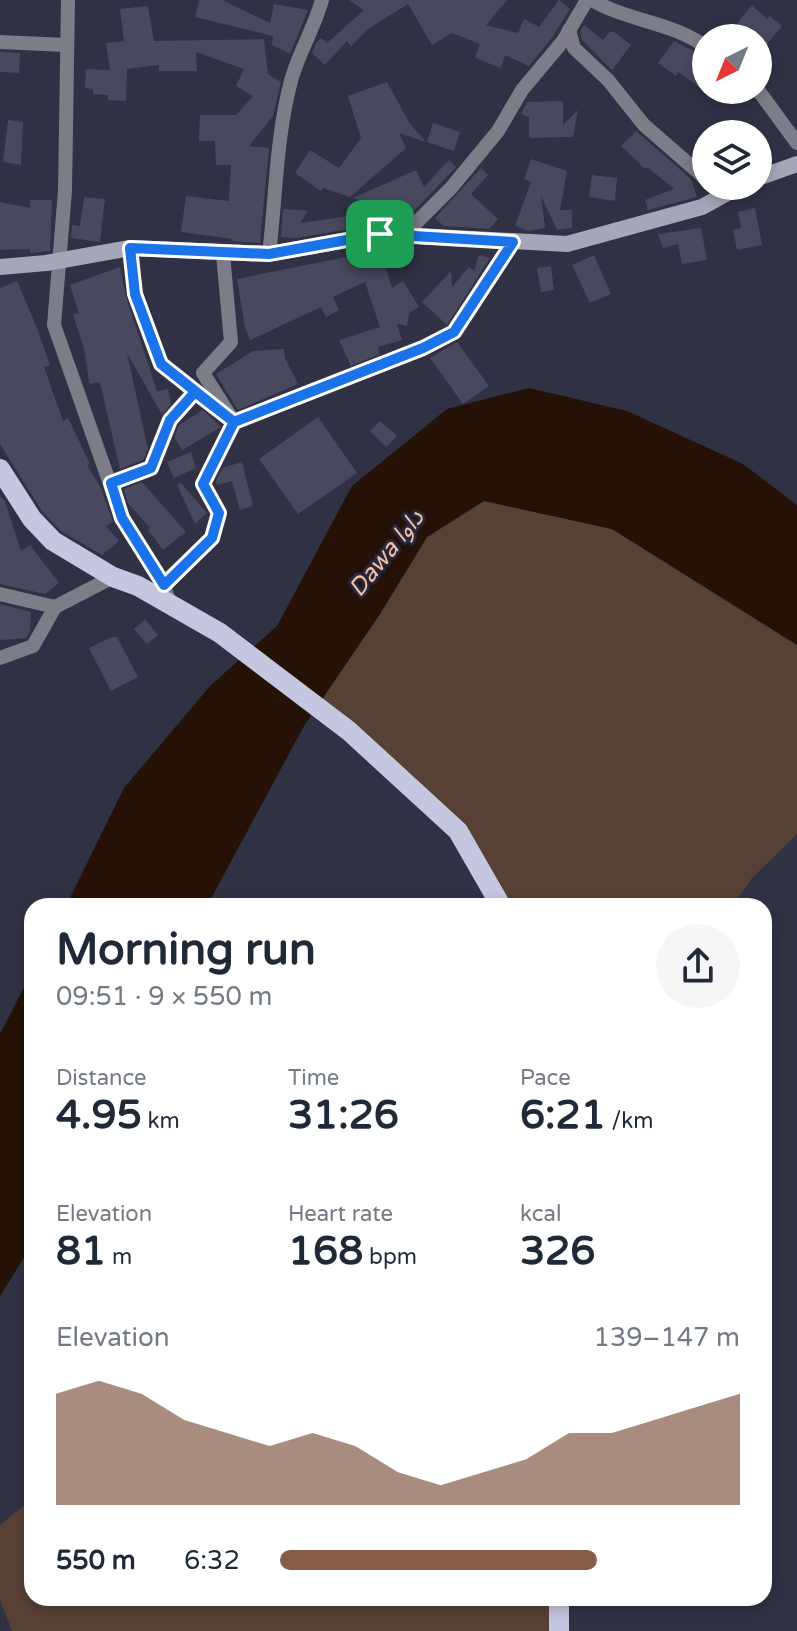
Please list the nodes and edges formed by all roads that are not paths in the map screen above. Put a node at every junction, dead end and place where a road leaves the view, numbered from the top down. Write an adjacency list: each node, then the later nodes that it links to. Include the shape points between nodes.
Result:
1 (68, 0): 7 (street)
2 (322, 0): 18 (street, via 291,80)
3 (589, 0): 4 (street); 5 (street)
4 (569, 30): 11 (street, via 574,48 644,125); 14 (street, via 451,188 415,224)
5 (692, 38)
6 (0, 42): 7 (street)
7 (66, 45): 19 (street)
8 (768, 104): 9 (street)
9 (797, 143)
10 (797, 164): 12 (main road)
11 (692, 167)
12 (772, 173)
13 (712, 200): 15 (main road, via 567,244)
14 (380, 234): 15 (main road); 18 (main road)
15 (513, 242): 22 (street, via 454,332)
16 (130, 248): 17 (main road); 19 (main road); 21 (street, via 135,294 161,364)
17 (223, 254): 18 (main road); 22 (street, via 231,342 203,373)
18 (269, 254)
19 (59, 261): 20 (main road); 24 (street, via 54,325)
20 (0, 267)
21 (195, 392): 22 (street); 24 (street, via 170,420 151,468)
22 (234, 422): 27 (street, via 203,484 219,513 212,538)
23 (0, 469): 25 (main road, via 53,541)
24 (111, 483): 27 (street, via 122,518)
25 (113, 577): 27 (main road); 28 (street)
26 (0, 594): 28 (street)
27 (167, 595): 30 (main road, via 349,731 458,831)
28 (55, 607): 29 (street, via 33,646)
29 (0, 658)
30 (496, 898)
31 (559, 1606): 32 (main road)
32 (559, 1631)

